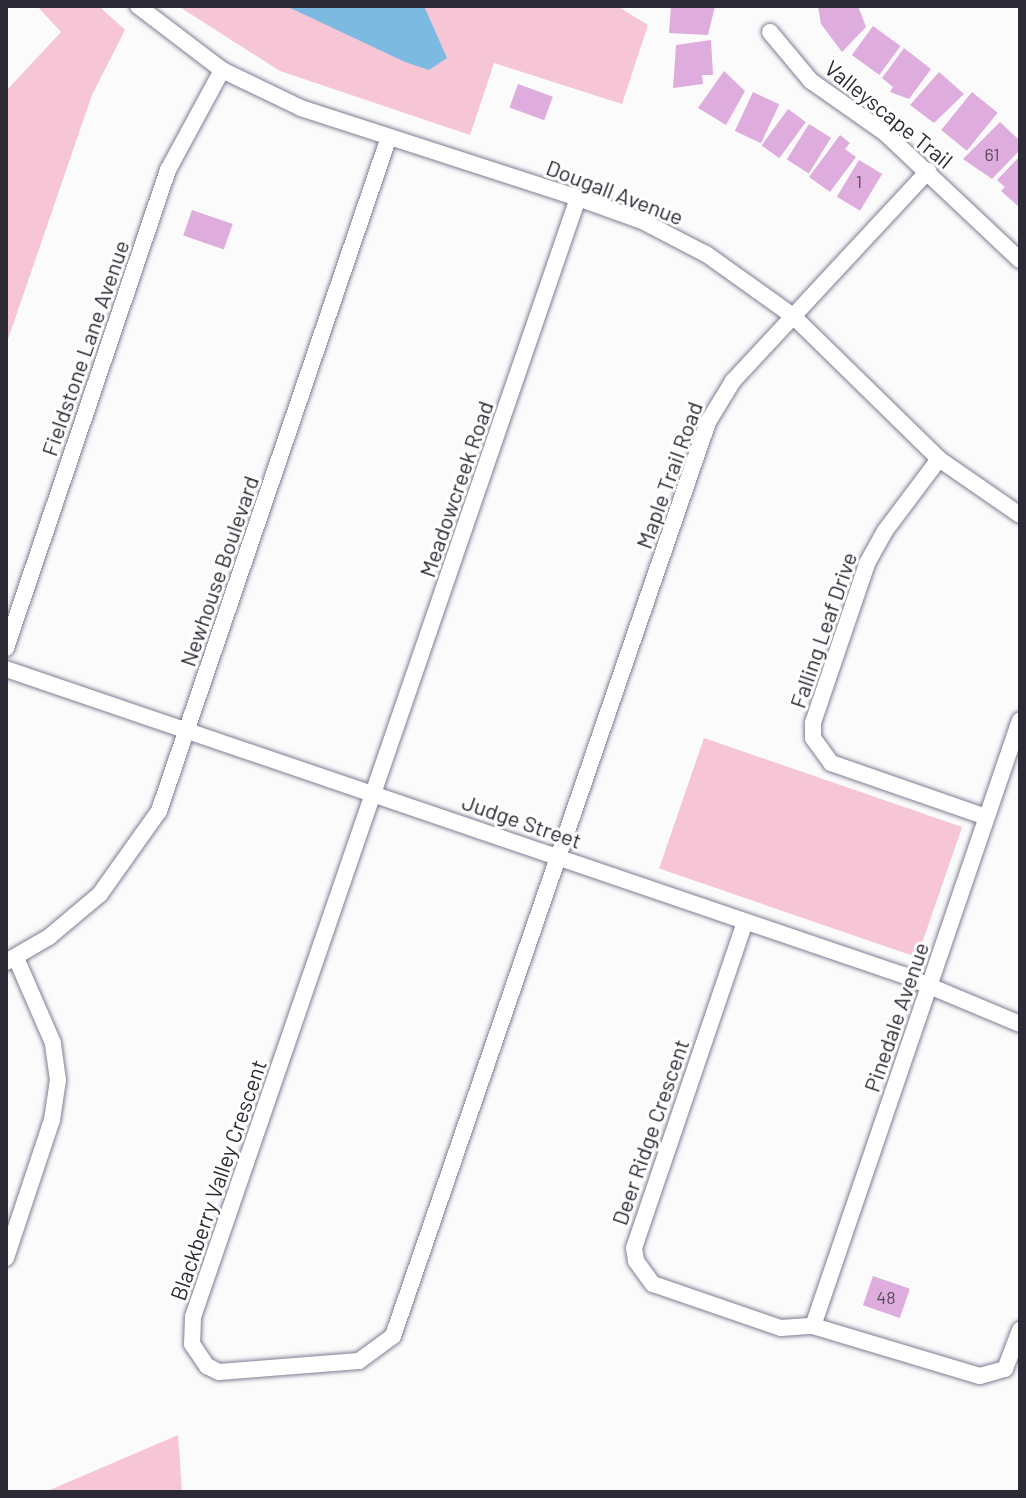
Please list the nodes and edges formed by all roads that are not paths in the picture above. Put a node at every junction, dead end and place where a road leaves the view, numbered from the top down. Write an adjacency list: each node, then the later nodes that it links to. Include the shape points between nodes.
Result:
1 (138, 6): 3 (street, Dougall Avenue)
2 (770, 32): 5 (street, Valleyscape Trail, via 811,81)
3 (222, 70): 4 (street, Dougall Avenue, via 301,108); 11 (street, Fieldstone Lane Avenue, via 168,170)
4 (389, 137): 6 (street, Dougall Avenue); 14 (street, Newhouse Boulevard)
5 (928, 171): 7 (street, Valleyscape Trail); 8 (street, Maple Trail Road)
6 (578, 198): 8 (street, Dougall Avenue, via 642,221 706,254); 15 (street, Meadowcreek Road)
7 (1020, 260)
8 (793, 316): 9 (street, Dougall Avenue); 17 (street, Maple Trail Road, via 733,381 708,422)
9 (939, 459): 10 (street, Dougall Avenue); 16 (street, Falling Leaf Drive, via 867,564 813,723 813,738 831,763)
10 (1020, 515)
11 (6, 648)
12 (6, 669): 14 (street, Judge Street)
13 (1020, 720): 16 (street, Pinedale Avenue)
14 (188, 732): 15 (street, Judge Street); 19 (street, Newhouse Boulevard, via 159,811 121,872 75,918)
15 (375, 794): 17 (street, Judge Street); 17 (street, Blackberry Valley Crescent, via 193,1317 192,1344 207,1366 219,1372 359,1361 373,1356 393,1336)
16 (986, 817): 20 (street, Pinedale Avenue)
17 (561, 858): 18 (street, Judge Street)
18 (745, 922): 20 (street, Judge Street); 23 (street, Deer Ridge Crescent, via 634,1248 636,1261 653,1284 781,1328)
19 (11, 960): 22 (street, via 53,1043 58,1080 52,1120)
20 (930, 985): 21 (street, Judge Street); 23 (street, Pinedale Avenue)
21 (1020, 1024)
22 (6, 1258)
23 (813, 1326): 24 (street, via 980,1376 1005,1369)
24 (1020, 1330)

